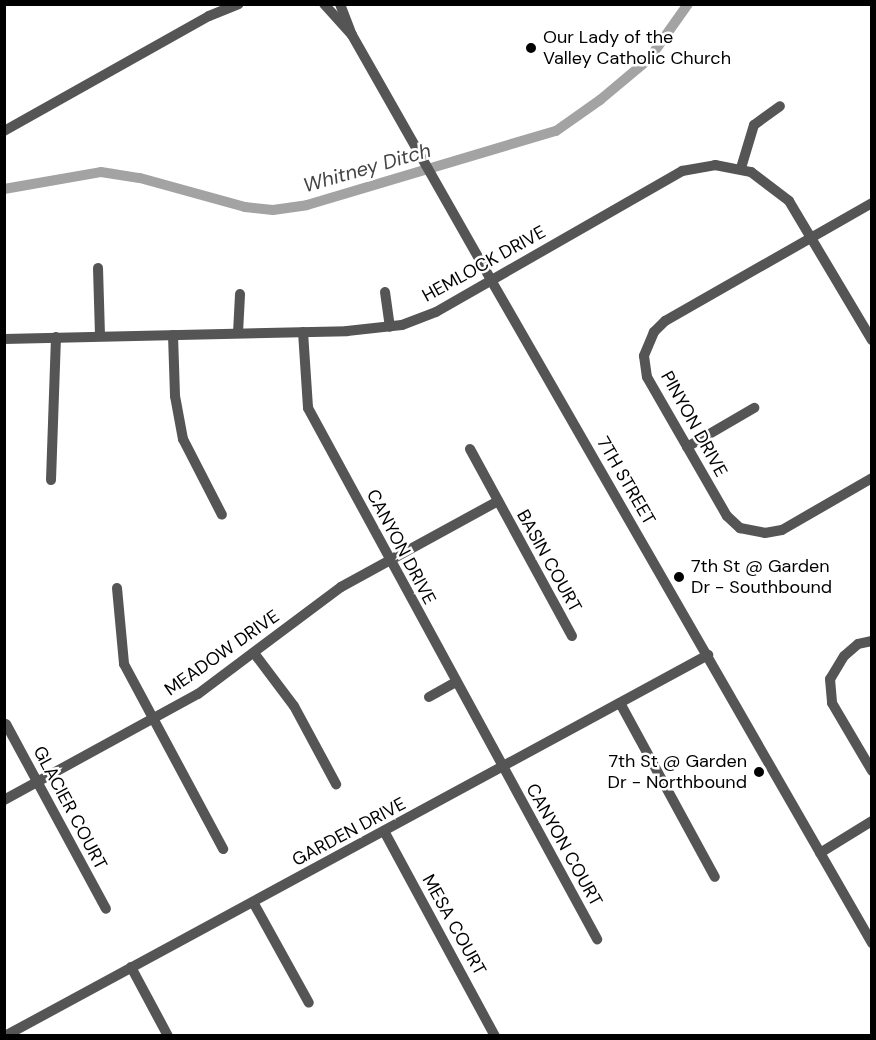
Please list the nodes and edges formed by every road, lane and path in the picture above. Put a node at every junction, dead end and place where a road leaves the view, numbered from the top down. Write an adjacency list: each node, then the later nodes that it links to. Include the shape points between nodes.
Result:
1 (218, 4): 5 (street)
2 (239, 4): 5 (street)
3 (324, 4): 6 (street, 7TH STREET)
4 (340, 4): 6 (street, 7TH STREET)
5 (209, 16): 8 (street)
6 (352, 35): 13 (street, 7TH STREET)
7 (780, 106): 9 (street, via 754,125)
8 (4, 131)
9 (741, 168): 11 (street, HEMLOCK DRIVE, via 781,191); 13 (street, HEMLOCK DRIVE, via 715,165 682,171)
10 (872, 203): 11 (street, PINYON DRIVE)
11 (812, 237): 23 (street, HEMLOCK DRIVE); 25 (street, PINYON DRIVE, via 665,321 654,332 644,351 645,370)
12 (98, 268): 20 (street)
13 (490, 280): 16 (street, HEMLOCK DRIVE, via 436,312); 36 (street, 7TH STREET)
14 (385, 292): 16 (street)
15 (240, 294): 18 (street)
16 (390, 327): 17 (street, HEMLOCK DRIVE)
17 (303, 332): 18 (street, HEMLOCK DRIVE); 31 (street, CANYON DRIVE, via 308,408)
18 (238, 333): 19 (street, HEMLOCK DRIVE)
19 (173, 335): 20 (street, HEMLOCK DRIVE); 30 (street, via 183,439)
20 (100, 336): 21 (street, HEMLOCK DRIVE)
21 (56, 337): 22 (street, HEMLOCK DRIVE); 28 (street)
22 (4, 339)
23 (872, 340)
24 (754, 408): 25 (street)
25 (687, 447): 27 (street, PINYON DRIVE, via 726,516 750,532 782,530)
26 (470, 449): 29 (street, BASIN COURT)
27 (872, 478)
28 (51, 480)
29 (498, 501): 31 (street, BASIN COURT); 33 (street, BASIN COURT)
30 (222, 515)
31 (390, 560): 35 (street, MEADOW DRIVE, via 341,587); 37 (street, CANYON DRIVE)
32 (117, 588): 40 (street, via 124,664)
33 (572, 636)
34 (872, 641): 43 (street, via 858,644 844,656 830,679 832,703)
35 (254, 653): 40 (street, MEADOW DRIVE, via 198,694); 45 (street, via 294,706)
36 (708, 655): 39 (street, GARDEN DRIVE); 50 (street, 7TH STREET)
37 (456, 682): 38 (street); 42 (street, CANYON DRIVE)
38 (429, 697)
39 (620, 703): 42 (street, GARDEN DRIVE); 51 (street)
40 (153, 720): 44 (street, MEADOW DRIVE); 49 (street)
41 (6, 724): 44 (street, GLACIER COURT)
42 (502, 768): 48 (street, GARDEN DRIVE); 54 (street, CANYON COURT)
43 (872, 771)
44 (38, 782): 46 (street, MEADOW DRIVE); 53 (street, GLACIER COURT)
45 (336, 784)
46 (4, 800)
47 (872, 821): 50 (street)
48 (384, 831): 52 (street, GARDEN DRIVE); 60 (street, MESA COURT)
49 (223, 849)
50 (820, 853): 55 (street, 7TH STREET)
51 (715, 877)
52 (253, 902): 56 (street, GARDEN DRIVE); 57 (street)
53 (106, 909)
54 (597, 939)
55 (872, 943)
56 (131, 968): 58 (street, GARDEN DRIVE); 59 (street)
57 (309, 1004)
58 (5, 1035)
59 (168, 1035)
60 (495, 1035)

